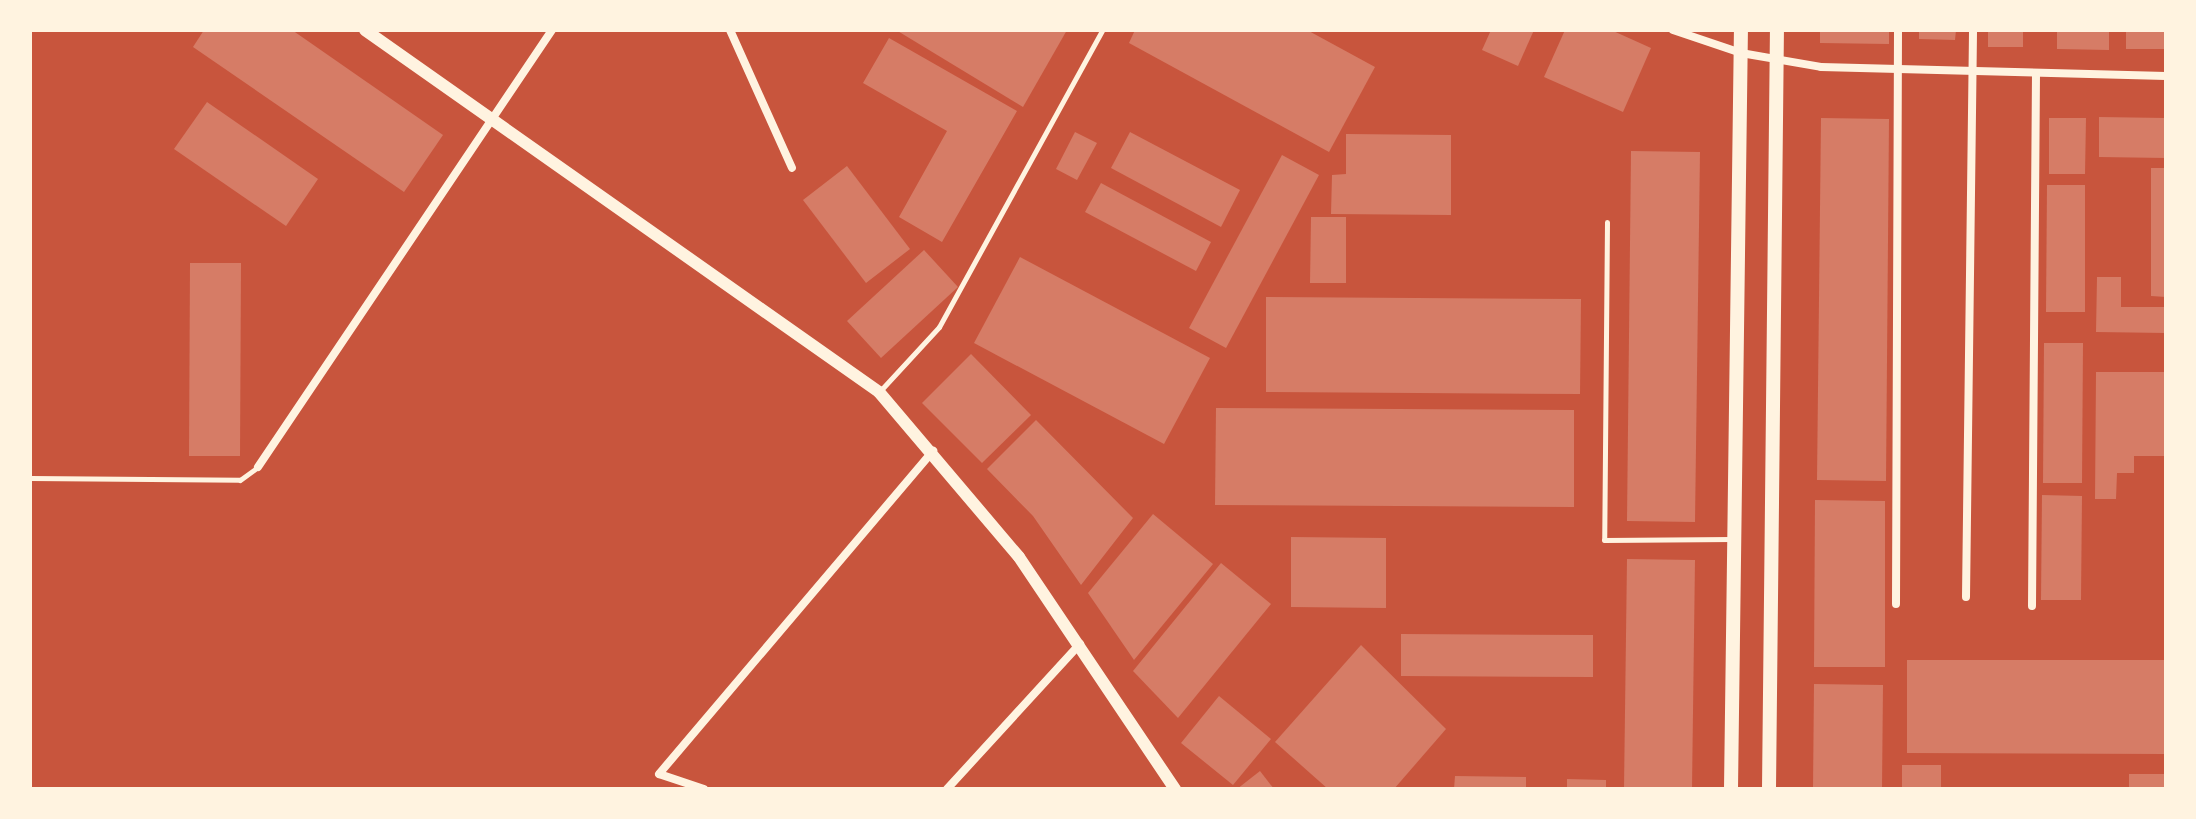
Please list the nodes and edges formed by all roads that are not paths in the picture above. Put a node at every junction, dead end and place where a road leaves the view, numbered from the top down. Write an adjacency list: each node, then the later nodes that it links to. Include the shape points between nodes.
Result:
1 (365, 30): 16 (street)
2 (552, 30): 16 (street)
3 (730, 30): 17 (street)
4 (1102, 30): 19 (lane, via 939,327)
5 (1673, 30): 10 (street)
6 (1741, 30): 10 (main road)
7 (1777, 30): 11 (main road)
8 (1898, 30): 12 (street)
9 (1973, 30): 13 (street)
10 (1741, 53): 11 (street); 23 (main road)
11 (1777, 62): 12 (street); 32 (main road)
12 (1897, 71): 13 (street); 25 (street)
13 (1972, 75): 14 (street); 24 (street)
14 (2036, 76): 15 (street); 26 (street)
15 (2166, 76)
16 (490, 116): 19 (street); 21 (street)
17 (792, 168)
18 (1607, 222): 23 (lane, via 1604,540)
19 (879, 392): 20 (street)
20 (934, 451): 27 (street); 28 (street, via 659,774)
21 (258, 467): 22 (lane, via 240,480)
22 (30, 478)
23 (1733, 539): 31 (main road)
24 (1966, 597)
25 (1896, 604)
26 (2032, 606)
27 (1080, 643): 29 (street); 30 (street)
28 (704, 789)
29 (947, 789)
30 (1175, 789)
31 (1731, 789)
32 (1769, 789)

